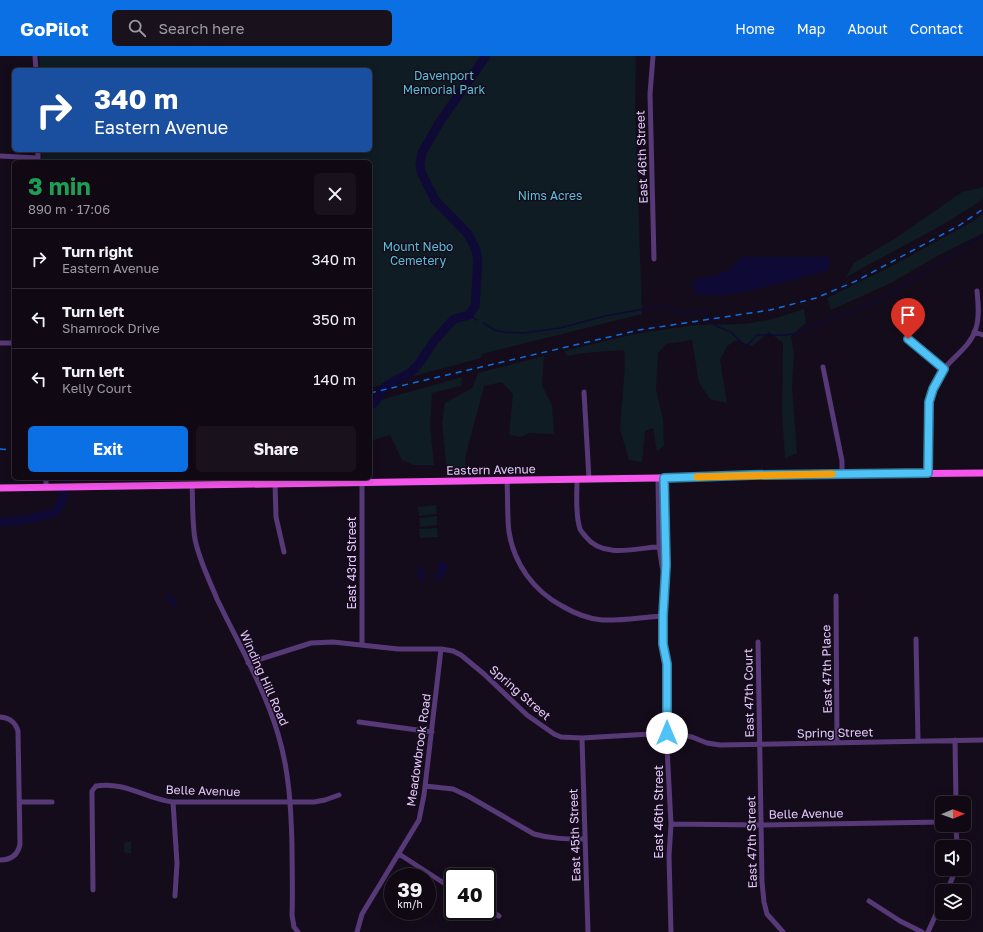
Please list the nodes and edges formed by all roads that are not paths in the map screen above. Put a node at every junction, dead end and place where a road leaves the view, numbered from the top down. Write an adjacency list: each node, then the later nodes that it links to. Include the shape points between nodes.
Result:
1 (35, 56): 3 (street)
2 (653, 56): 6 (street, East 46th Street, via 650,100)
3 (36, 68)
4 (0, 156): 5 (street)
5 (38, 160)
6 (654, 259)
7 (977, 291): 8 (street, via 979,311)
8 (974, 332): 9 (street); 14 (street, via 963,351)
9 (983, 335)
10 (908, 339): 14 (street)
11 (0, 343): 12 (street)
12 (12, 343)
13 (823, 367): 18 (street, via 842,460)
14 (944, 369): 16 (street, via 929,402)
15 (584, 392): 20 (street)
16 (928, 473): 17 (main road, Eastern Avenue); 18 (main road, Eastern Avenue)
17 (983, 473)
18 (842, 474): 19 (main road, Eastern Avenue)
19 (661, 478): 20 (main road, Eastern Avenue); 29 (street, East 46th Street); 30 (street, East 46th Street)
20 (589, 479): 22 (main road, Eastern Avenue)
21 (46, 480): 27 (street)
22 (576, 480): 23 (main road, Eastern Avenue); 29 (street, via 580,530 596,546 616,551)
23 (507, 481): 24 (main road, Eastern Avenue); 34 (street, via 509,532 518,561 530,580 546,596 588,618 602,620)
24 (362, 482): 25 (main road, Eastern Avenue); 37 (street, East 43rd Street)
25 (275, 483): 26 (main road, Eastern Avenue); 31 (street, via 276,517)
26 (192, 485): 27 (main road, Eastern Avenue); 39 (street, Winding Hill Road, via 195,538 200,556)
27 (46, 487): 28 (main road, Eastern Avenue)
28 (0, 488)
29 (659, 546): 30 (street); 32 (street, East 46th Street)
30 (665, 546): 32 (street, East 46th Street)
31 (284, 552)
32 (664, 572): 34 (street, East 46th Street)
33 (836, 596): 48 (street, East 47th Place)
34 (663, 616): 43 (street, East 46th Street, via 663,644 667,664)
35 (916, 639): 47 (street)
36 (758, 642): 49 (street, East 47th Court)
37 (362, 645): 38 (street, Spring Street, via 398,649); 39 (street, Spring Street, via 311,643)
38 (441, 649): 42 (street, Meadowbrook Road); 44 (street, Spring Street, via 453,650 461,655 528,715 554,734)
39 (248, 663): 56 (street, Winding Hill Road, via 278,734 289,783)
40 (0, 717): 53 (street, via 11,720 18,731)
41 (359, 722): 42 (street)
42 (432, 732): 50 (street, Meadowbrook Road)
43 (667, 733): 44 (street, Spring Street); 49 (street, Spring Street, via 713,744); 58 (street, East 46th Street)
44 (582, 738): 60 (street, East 45th Street)
45 (955, 740): 46 (street, Spring Street); 47 (street, Spring Street); 52 (street)
46 (983, 740)
47 (918, 741): 48 (street, Spring Street)
48 (837, 742): 49 (street, Spring Street)
49 (760, 744): 59 (street, East 47th Street)
50 (425, 786): 60 (street, via 453,789 534,834 560,839); 61 (street, Meadowbrook Road, via 420,820)
51 (339, 795): 56 (street, Belle Avenue, via 325,800)
52 (956, 796)
53 (20, 802): 54 (street); 62 (street, via 20,844 17,853 11,858)
54 (52, 802)
55 (173, 802): 56 (street, Belle Avenue); 64 (street, Belle Avenue, via 122,787 94,788); 65 (street, via 177,863)
56 (290, 803): 70 (street, Winding Hill Road, via 292,915 294,927)
57 (935, 822): 59 (street, Belle Avenue)
58 (671, 824): 59 (street, Belle Avenue); 73 (street, East 46th Street)
59 (761, 825): 74 (street, East 47th Street, via 764,902 767,914)
60 (585, 839): 72 (street, East 45th Street)
61 (399, 854): 63 (street); 71 (street, Meadowbrook Road, via 362,914)
62 (0, 860)
63 (444, 883)
64 (93, 890)
65 (175, 896)
66 (869, 901): 75 (street)
67 (496, 914): 68 (street)
68 (499, 916)
69 (935, 917): 76 (street)
70 (298, 932)
71 (357, 932)
72 (588, 932)
73 (671, 932)
74 (783, 932)
75 (922, 932)
76 (928, 932)

